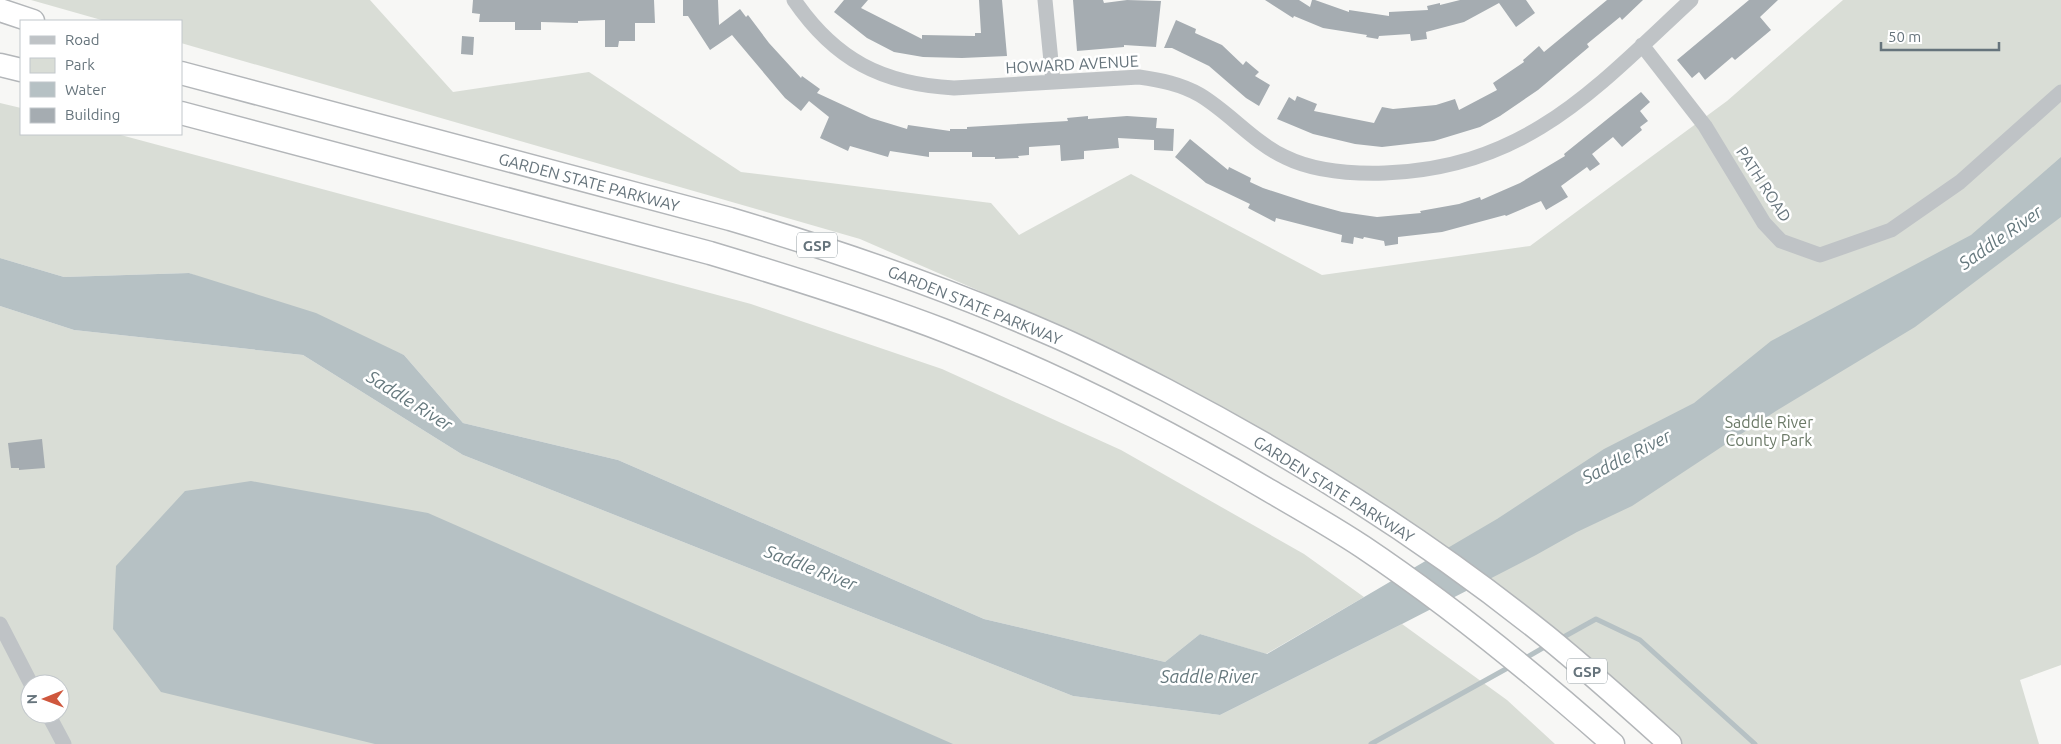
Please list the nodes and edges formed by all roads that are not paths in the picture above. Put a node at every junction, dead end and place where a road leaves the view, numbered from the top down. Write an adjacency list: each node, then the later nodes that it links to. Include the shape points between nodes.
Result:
1 (794, 0): 12 (street, HOWARD AVENUE, via 809,23 835,47 874,71 901,81 927,87 954,88)
2 (1045, 0): 12 (street)
3 (1692, 0): 8 (street, HOWARD AVENUE)
4 (0, 10): 5 (highway)
5 (30, 20)
6 (0, 26): 7 (highway)
7 (20, 32)
8 (1642, 45): 12 (street, HOWARD AVENUE, via 1590,94 1546,126 1478,157 1406,172 1365,174 1307,166 1266,146 1200,95 1158,80); 13 (street, PATH ROAD, via 1705,126 1764,223 1781,241 1820,255 1891,230 1960,182)
9 (0, 65): 10 (highway)
10 (20, 70)
11 (183, 74): 20 (highway, GARDEN STATE PARKWAY / GSP, via 811,243 969,300 1051,334 1202,409 1273,449 1400,529 1501,601)
12 (1053, 82)
13 (2061, 92)
14 (182, 113): 19 (highway, GARDEN STATE PARKWAY / GSP, via 710,253 887,309 1028,365 1179,439 1363,547 1524,667)
15 (0, 624): 16 (street)
16 (26, 674)
17 (53, 724): 18 (street)
18 (64, 744)
19 (1613, 744)
20 (1670, 744)

